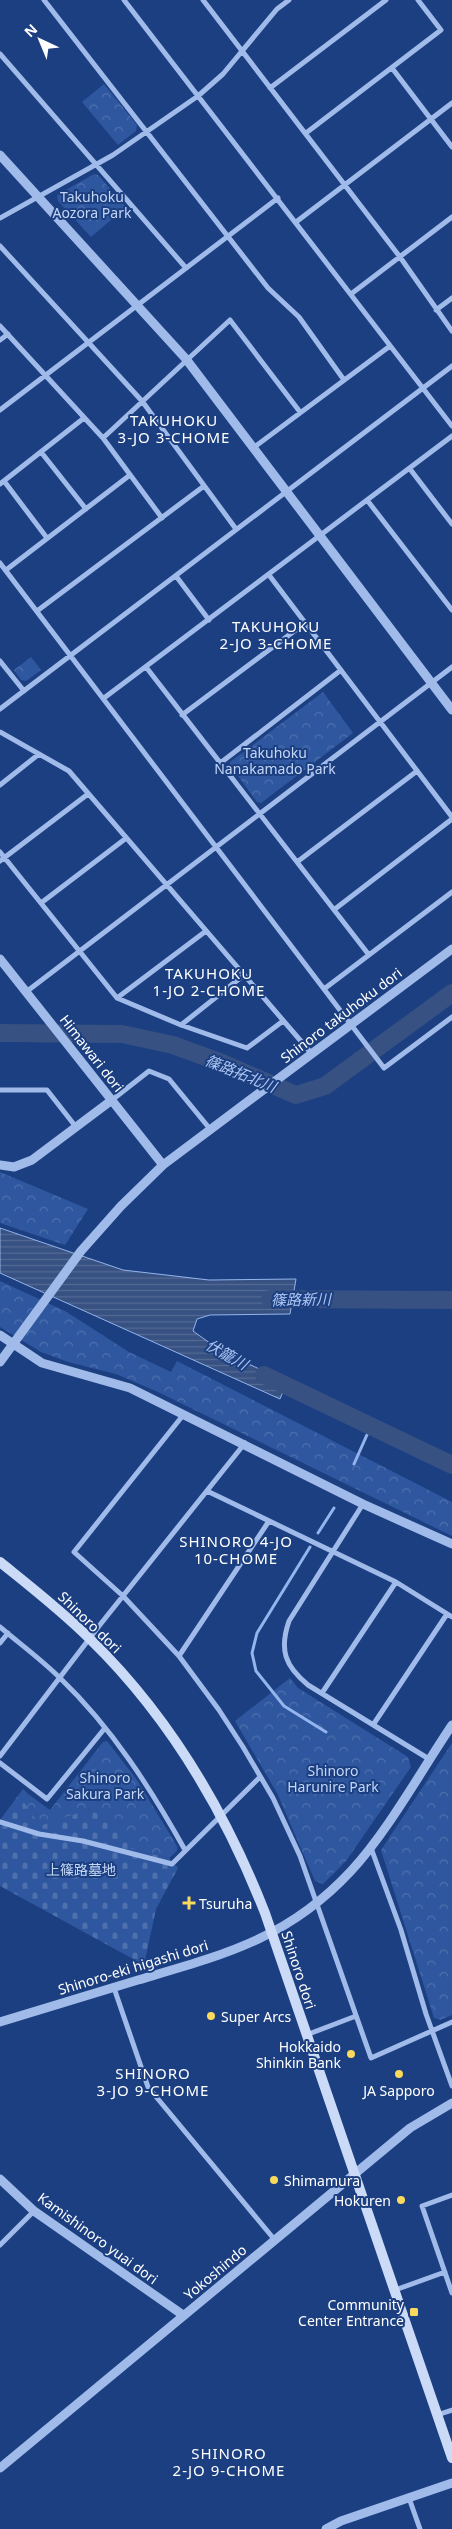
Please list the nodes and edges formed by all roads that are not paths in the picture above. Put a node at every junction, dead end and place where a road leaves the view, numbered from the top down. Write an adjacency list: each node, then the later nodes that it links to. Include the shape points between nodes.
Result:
1 (44, 0): 14 (street)
2 (124, 0): 11 (street)
3 (203, 0): 7 (street)
4 (289, 0): 7 (street)
5 (386, 0): 10 (street)
6 (418, 0): 9 (street, via 441,30)
7 (241, 50): 10 (street); 11 (street, via 223,74)
8 (0, 54): 18 (street)
9 (392, 68): 13 (street); 15 (street)
10 (270, 88): 15 (street)
11 (198, 96): 14 (street); 21 (street)
12 (452, 103): 13 (street)
13 (431, 119): 16 (street); 19 (street)
14 (146, 131): 18 (street); 25 (street)
15 (306, 133): 19 (street)
16 (452, 147)
17 (0, 155): 20 (street)
18 (96, 165): 20 (street); 28 (street)
19 (345, 185): 24 (street); 27 (street)
20 (38, 196): 22 (street); 31 (street)
21 (278, 198): 24 (street); 25 (street)
22 (0, 218)
23 (452, 218): 27 (street)
24 (296, 222): 29 (street)
25 (228, 235): 28 (street); 42 (street, via 268,288 299,317)
26 (0, 246): 37 (street)
27 (400, 258): 29 (street); 32 (street)
28 (186, 268): 31 (street)
29 (351, 294): 38 (street)
30 (452, 298): 32 (street)
31 (136, 305): 37 (street); 39 (street)
32 (436, 310): 34 (street)
33 (0, 326): 35 (street)
34 (452, 331)
35 (8, 334): 36 (street); 41 (street)
36 (0, 340)
37 (88, 342): 41 (street); 44 (street)
38 (390, 346): 42 (street); 43 (street)
39 (186, 359): 44 (street); 46 (street, via 230,320); 51 (street)
40 (452, 366): 43 (street)
41 (45, 375): 45 (street); 47 (street)
42 (344, 380): 46 (street)
43 (423, 388): 48 (street); 57 (street)
44 (142, 401): 50 (street); 56 (street)
45 (0, 410)
46 (300, 412): 51 (street)
47 (84, 418): 50 (street); 52 (street)
48 (452, 426)
49 (452, 436): 53 (street)
50 (103, 438): 54 (street)
51 (253, 448): 57 (street)
52 (41, 452): 55 (street); 59 (street)
53 (410, 468): 58 (street); 61 (street)
54 (130, 475): 59 (street); 60 (street)
55 (2, 482): 64 (street)
56 (204, 486): 60 (street); 62 (street)
57 (286, 492): 62 (street); 63 (street)
58 (367, 500): 63 (street); 69 (street)
59 (86, 509): 64 (street)
60 (162, 518): 70 (street)
61 (452, 524)
62 (236, 530): 68 (street)
63 (320, 536): 67 (street); 78 (street)
64 (47, 538): 66 (street)
65 (0, 563): 66 (street)
66 (6, 570): 70 (street)
67 (269, 575): 71 (street); 72 (street)
68 (176, 576): 71 (street); 73 (street)
69 (452, 610)
70 (37, 611): 73 (street)
71 (209, 620): 75 (street)
72 (305, 623): 77 (street); 83 (street)
73 (71, 655): 79 (street); 80 (street)
74 (0, 661): 79 (street)
75 (146, 667): 80 (street); 83 (street)
76 (452, 667): 78 (street)
77 (342, 670): 84 (street); 87 (street)
78 (431, 683): 82 (street); 84 (street)
79 (24, 691): 81 (street)
80 (104, 698): 94 (street)
81 (0, 709)
82 (452, 710)
83 (182, 715): 87 (street)
84 (380, 722): 88 (street); 91 (street)
85 (0, 732): 86 (street)
86 (39, 754): 89 (street); 90 (street, via 69,771)
87 (219, 764): 91 (street)
88 (417, 771): 92 (street); 97 (street)
89 (0, 785)
90 (88, 794): 93 (street); 96 (street)
91 (259, 814): 94 (street); 97 (street)
92 (452, 818): 101 (street)
93 (125, 839): 98 (street); 100 (street)
94 (216, 846): 98 (street); 108 (street)
95 (0, 852): 96 (street)
96 (2, 860): 100 (street)
97 (297, 862): 101 (street)
98 (165, 885): 102 (street); 104 (street)
99 (452, 892): 105 (street)
100 (41, 903): 104 (street)
101 (335, 909): 105 (street)
102 (206, 931): 107 (street); 110 (street)
103 (452, 950): 114 (street, Shinoro takuhoku dori)
104 (79, 951): 109 (street); 110 (street)
105 (369, 955): 108 (street)
106 (0, 959): 109 (street, Himawari dori)
107 (244, 975): 112 (street); 113 (street)
108 (324, 989): 114 (street)
109 (26, 992): 117 (street, Himawari dori)
110 (117, 998): 113 (street)
111 (452, 1016): 114 (street, via 384,1068)
112 (283, 1021): 113 (street, via 247,1048); 115 (street)
113 (181, 1024)
114 (351, 1024): 115 (street, Shinoro takuhoku dori)
115 (312, 1054): 119 (street, Shinoro takuhoku dori)
116 (0, 1090): 118 (street, via 47,1090)
117 (112, 1100): 118 (street); 119 (street, via 149,1072 169,1079); 121 (street, Himawari dori)
118 (77, 1128): 120 (street, via 32,1160 14,1167)
119 (210, 1129): 121 (street, Shinoro takuhoku dori)
120 (0, 1165)
121 (163, 1165): 123 (street, Shinoro takuhoku dori, via 81,1251)
122 (0, 1335): 123 (street)
123 (14, 1344): 124 (street, Shinoro takuhoku dori); 125 (street, via 42,1363 130,1388)
124 (0, 1362)
125 (184, 1414): 126 (street); 134 (street, via 74,1552)
126 (245, 1443): 127 (street); 128 (street)
127 (207, 1491): 129 (street); 134 (street)
128 (363, 1504): 130 (street); 131 (street)
129 (268, 1521): 131 (street); 140 (street)
130 (452, 1544)
131 (334, 1552): 133 (street); 142 (street, via 289,1621 283,1637 289,1665 296,1676)
132 (0, 1562): 138 (main road, Shinoro dori)
133 (396, 1582): 135 (street); 142 (street)
134 (123, 1596): 138 (street); 140 (street)
135 (450, 1616): 143 (street)
136 (0, 1627): 137 (street)
137 (8, 1633): 139 (street); 141 (street)
138 (90, 1639): 141 (street); 150 (main road, Shinoro dori, via 162,1721)
139 (0, 1643)
140 (179, 1656): 149 (street, via 219,1710)
141 (60, 1678): 145 (street); 146 (street)
142 (322, 1694): 143 (street)
143 (373, 1725): 147 (street)
144 (452, 1725): 147 (street, Shinoro-eki higashi dori)
145 (105, 1728): 148 (street, via 47,1799); 153 (street, via 148,1787)
146 (0, 1756)
147 (429, 1759): 152 (street, Shinoro-eki higashi dori)
148 (0, 1763)
149 (260, 1777): 150 (street); 154 (street, via 300,1856)
150 (222, 1816): 153 (street); 155 (main road, Shinoro dori, via 250,1874)
151 (0, 1822): 153 (street, via 172,1864)
152 (370, 1847): 154 (street, Shinoro-eki higashi dori, via 350,1872); 160 (street, via 402,1930)
153 (186, 1850)
154 (316, 1904): 155 (street, Shinoro-eki higashi dori); 157 (street)
155 (272, 1934): 156 (street, Shinoro-eki higashi dori, via 214,1958); 161 (main road, Shinoro dori)
156 (114, 1988): 158 (street, Shinoro-eki higashi dori); 168 (street, via 148,2087)
157 (356, 2016): 160 (street, via 371,2058); 161 (street)
158 (0, 2022)
159 (452, 2022): 160 (street)
160 (432, 2031): 162 (street)
161 (306, 2035): 164 (main road, Shinoro dori)
162 (452, 2086)
163 (452, 2104): 164 (street, Yokoshindo, via 410,2128)
164 (354, 2174): 168 (street, Yokoshindo); 171 (main road, Shinoro dori)
165 (0, 2179): 167 (street, Kamishinoro yuai dori)
166 (452, 2195): 170 (street, via 422,2206)
167 (34, 2211): 169 (street); 173 (street, Kamishinoro yuai dori)
168 (274, 2239): 173 (street, Yokoshindo)
169 (0, 2245)
170 (445, 2272): 171 (street); 172 (street)
171 (395, 2290): 175 (main road, Shinoro dori)
172 (452, 2293)
173 (184, 2315): 177 (street, Yokoshindo)
174 (452, 2410): 175 (street)
175 (437, 2415): 176 (main road, Shinoro dori)
176 (452, 2458)
177 (0, 2468)
178 (452, 2483): 179 (street)
179 (409, 2498): 180 (street); 181 (street)
180 (326, 2529)
181 (420, 2529)

